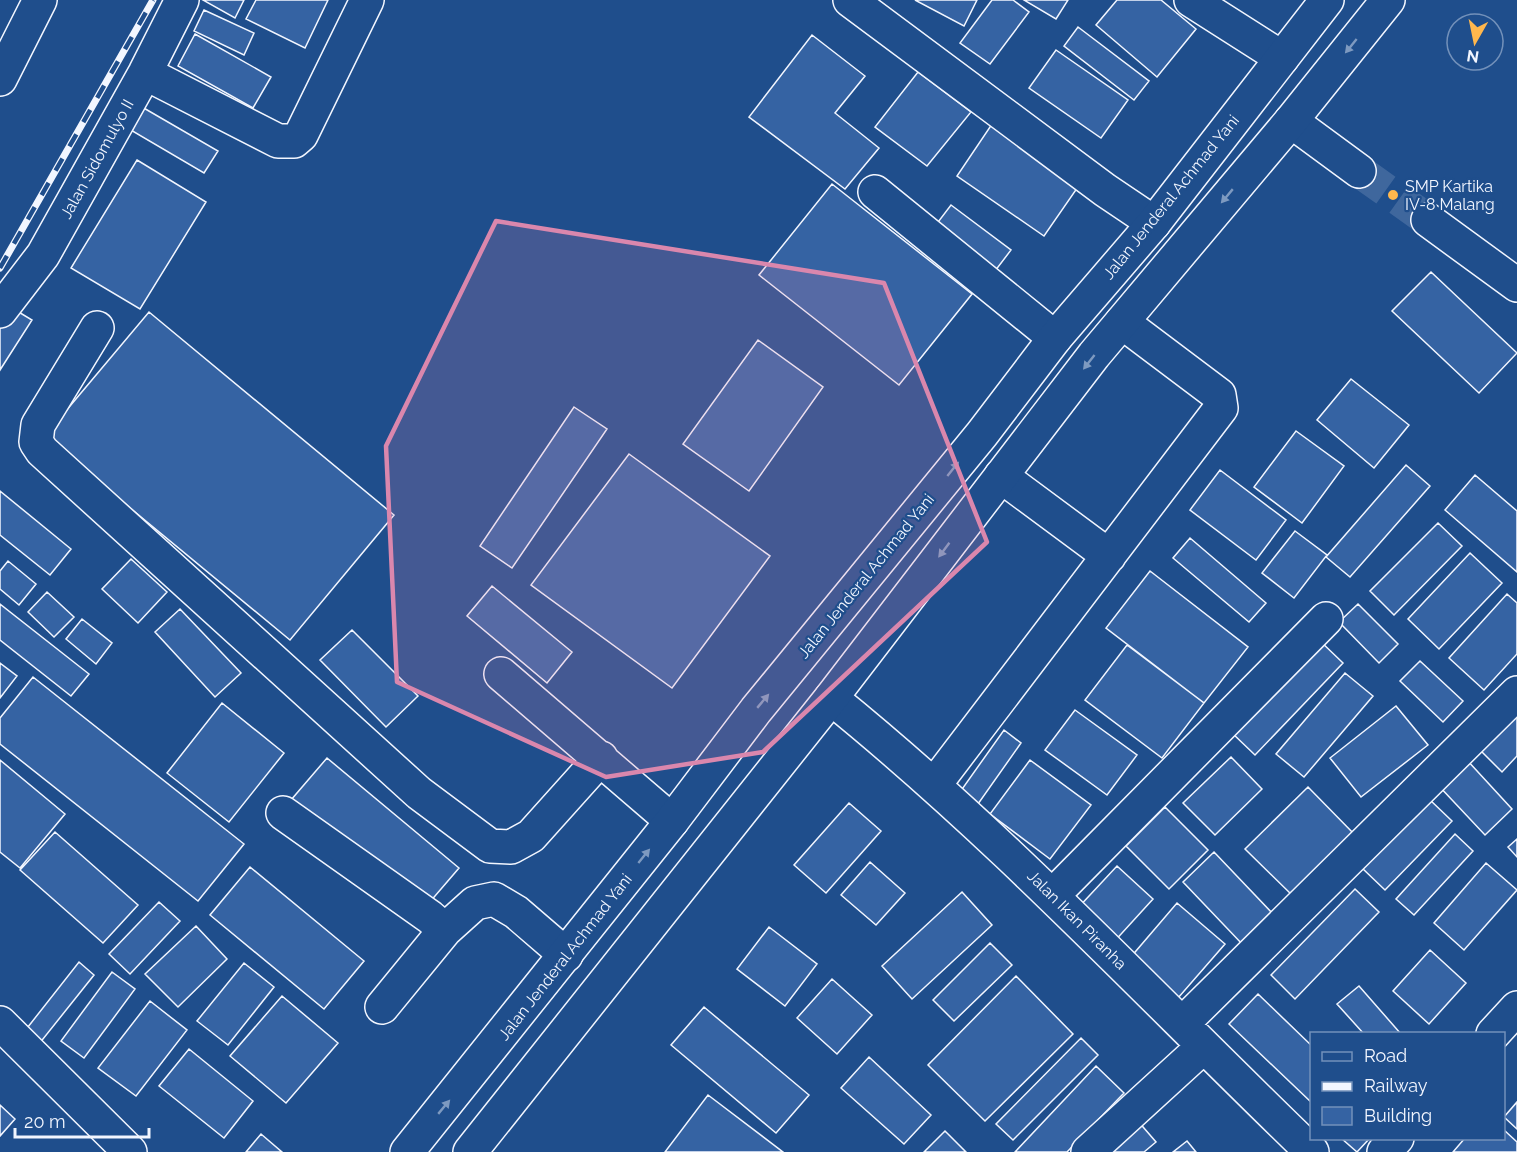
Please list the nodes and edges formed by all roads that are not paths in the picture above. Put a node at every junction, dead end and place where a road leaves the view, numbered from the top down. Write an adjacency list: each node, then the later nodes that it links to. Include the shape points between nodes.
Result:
1 (40, 0): 10 (street)
2 (182, 0): 9 (street, Jalan Sidomulyo II)
3 (368, 0): 9 (street, via 301,135 294,141 278,141)
4 (849, 0): 15 (street)
5 (1191, 0): 8 (street)
6 (1327, 0): 8 (street, Jalan Jenderal Achmad Yani)
7 (1388, 0): 11 (street, one-way to 11)
8 (1282, 58): 15 (street, Jalan Jenderal Achmad Yani)
9 (145, 73): 17 (street, Jalan Sidomulyo II, via 43,255)
10 (0, 79)
11 (1291, 121): 12 (street); 18 (street, one-way to 18)
12 (1355, 168)
13 (875, 192): 20 (street)
14 (1428, 220): 16 (street)
15 (1154, 223): 20 (street, Jalan Jenderal Achmad Yani)
16 (1517, 285)
17 (0, 311)
18 (1122, 322): 21 (street, one-way to 21); 22 (street, via 1219,395 1221,408)
19 (97, 328): 27 (street, via 38,424 36,442 42,452 419,793 490,846 511,847 531,836)
20 (1055, 339): 30 (street, Jalan Jenderal Achmad Yani, one-way to 20, via 756,710)
21 (1012, 484): 22 (street); 26 (street, one-way to 26)
22 (1096, 547): 28 (street)
23 (1326, 619): 31 (street)
24 (501, 674): 27 (street)
25 (1517, 693): 38 (street)
26 (831, 698): 28 (street, Jalan Ikan Piranha); 42 (street)
27 (601, 758): 30 (street)
28 (934, 784): 31 (street, Jalan Ikan Piranha)
29 (283, 813): 32 (street)
30 (672, 821): 33 (street, Jalan Jenderal Achmad Yani, one-way to 30)
31 (1053, 895): 38 (street, Jalan Ikan Piranha)
32 (445, 930): 33 (street, via 475,903 494,899 516,912); 34 (street)
33 (566, 955): 41 (street, Jalan Jenderal Achmad Yani, one-way to 33)
34 (382, 1007)
35 (1517, 1008): 37 (street)
36 (0, 1023): 40 (street)
37 (1495, 1032)
38 (1192, 1036): 43 (street); 44 (street, Jalan Ikan Piranha)
39 (1395, 1140): 45 (street)
40 (130, 1152)
41 (407, 1152)
42 (471, 1152)
43 (1088, 1152)
44 (1312, 1152)
45 (1384, 1152)

